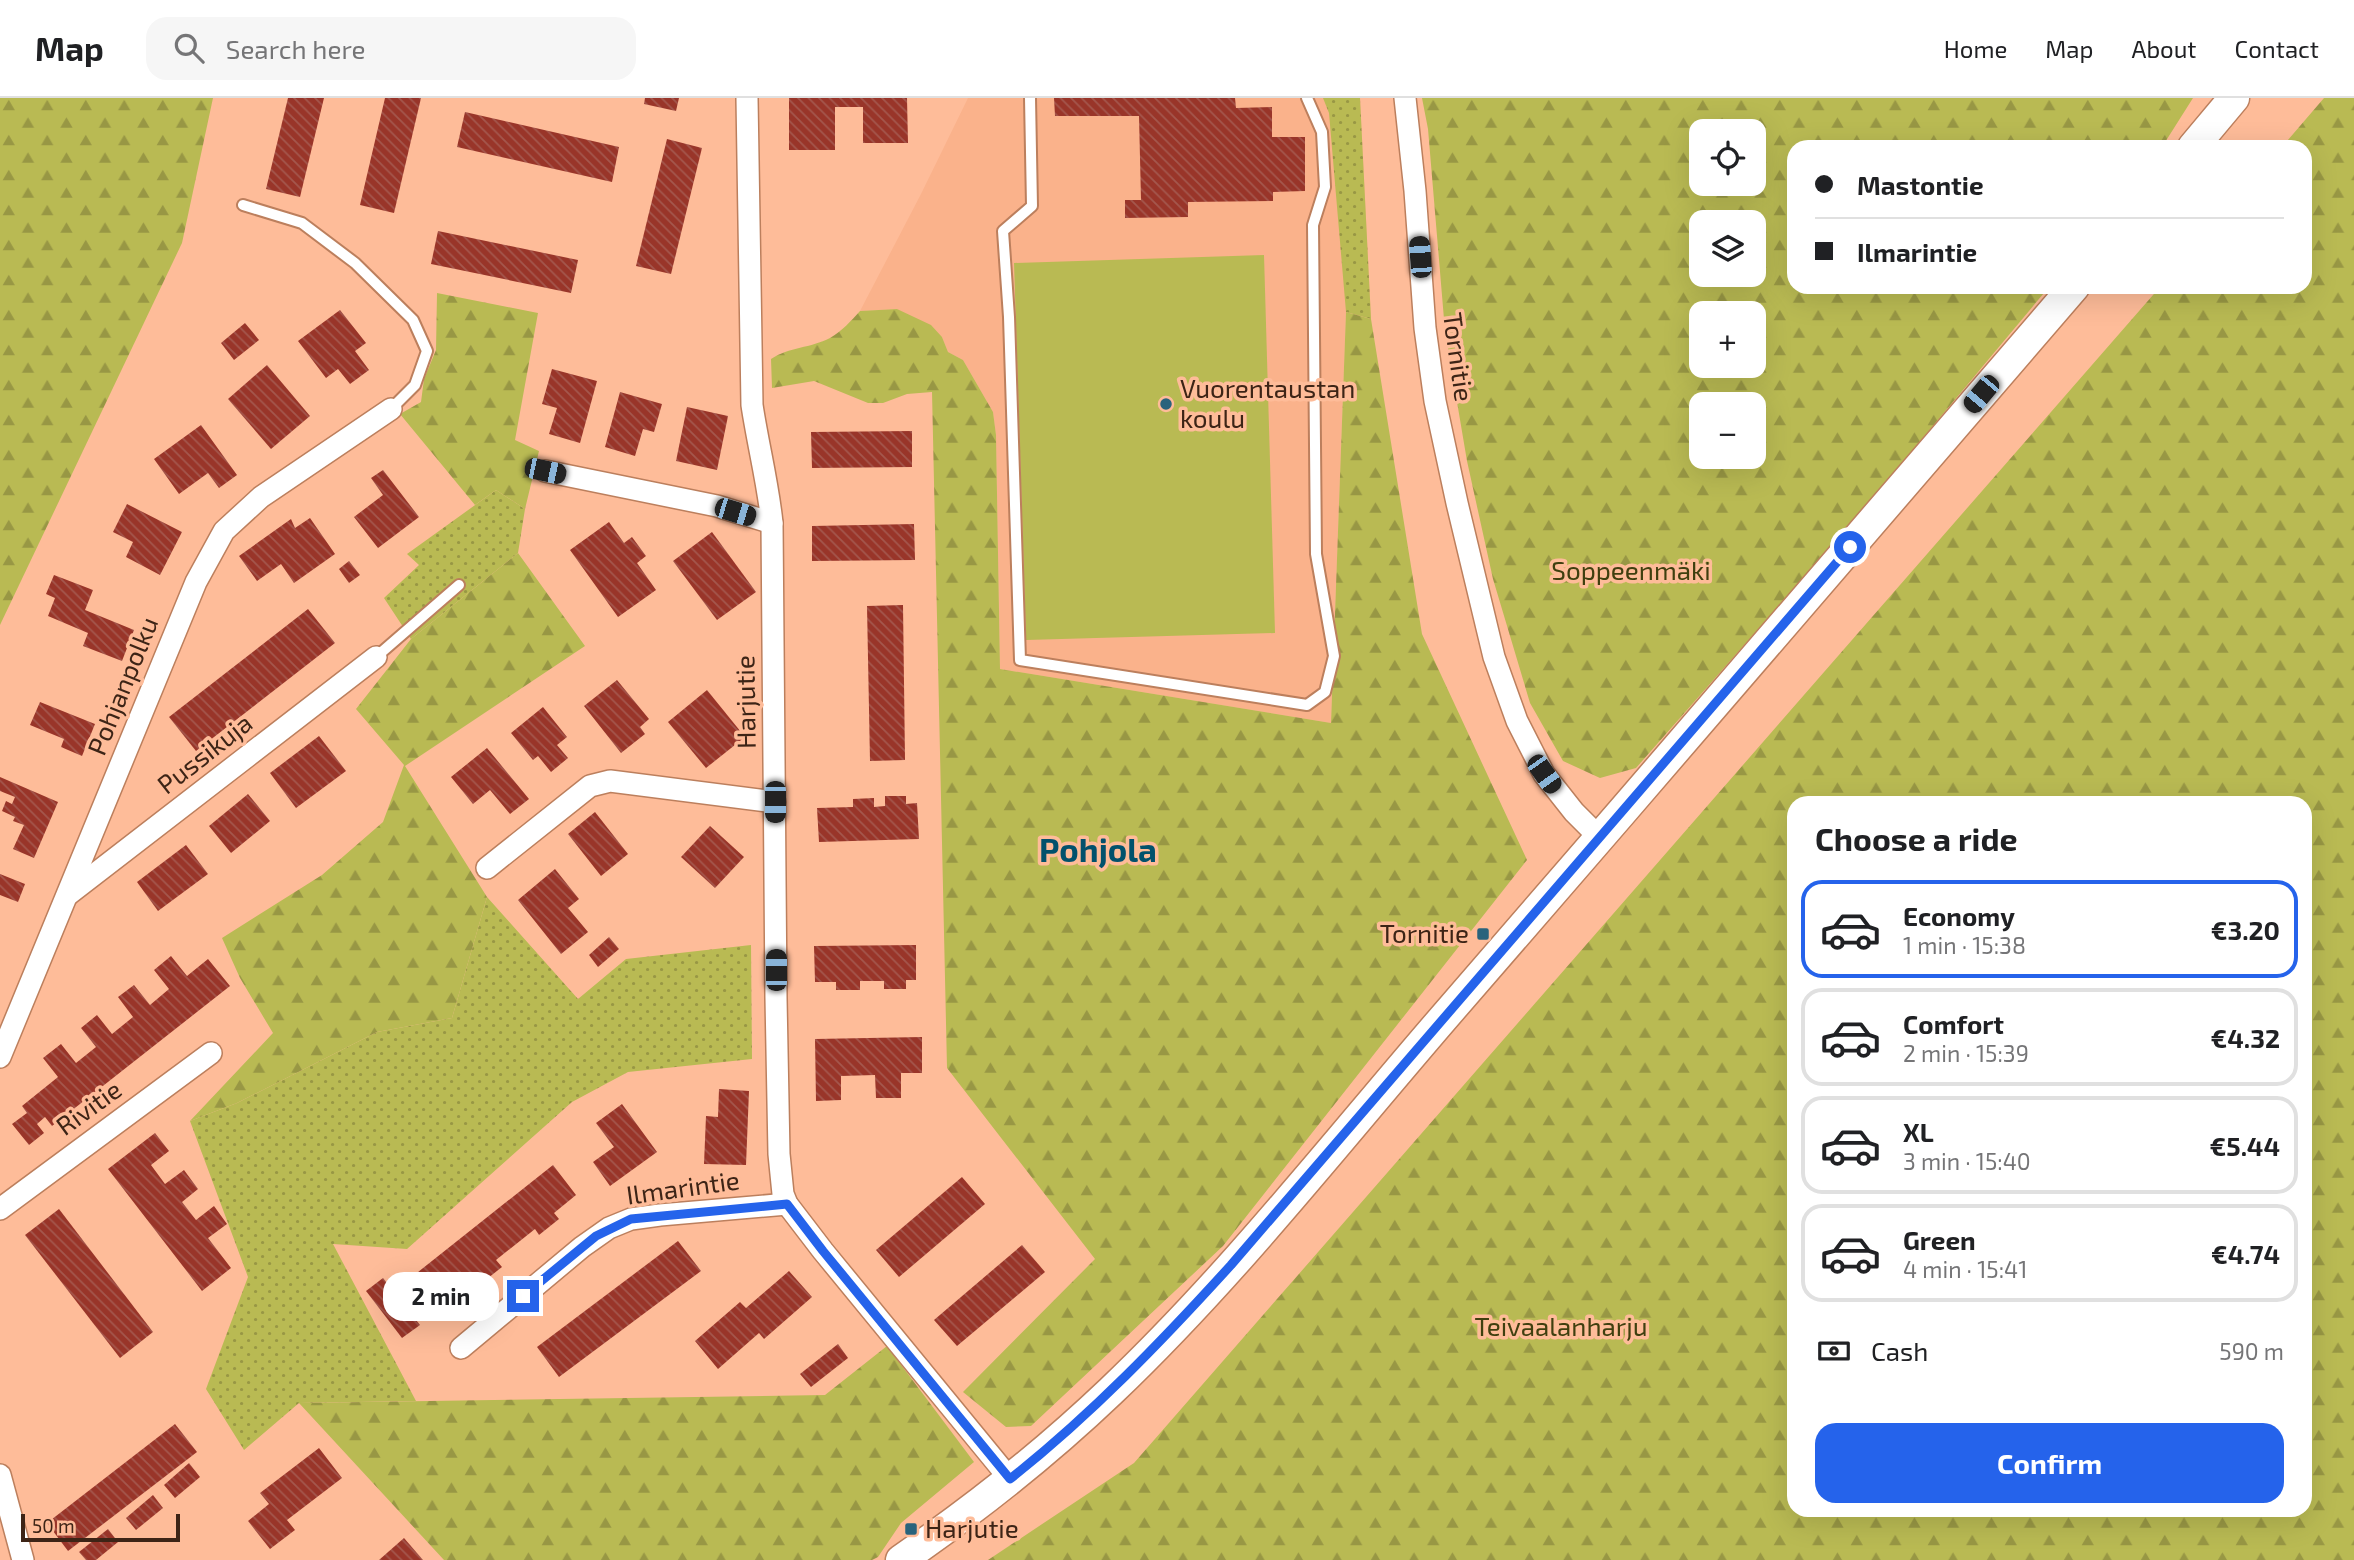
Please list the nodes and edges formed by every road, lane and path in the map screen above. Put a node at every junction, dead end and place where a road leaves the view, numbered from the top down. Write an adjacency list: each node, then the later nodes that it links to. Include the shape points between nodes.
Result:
1 (747, 98): 11 (street, Harjutie, via 752,405)
2 (1030, 98): 3 (lane, via 1032,206 1003,231 1020,660 1307,705 1325,692 1334,656 1316,554 1313,225 1325,187 1322,132)
3 (1307, 98)
4 (1405, 98): 15 (street, Tornitie, via 1435,401 1494,657 1517,722 1544,774)
5 (2234, 98): 6 (main road)
6 (2199, 140)
7 (243, 205): 9 (lane, via 302,223 355,263 413,320 426,351 415,385)
8 (2068, 294): 15 (main road)
9 (391, 409): 17 (street, Pohjanpolku, via 261,497 224,531 195,582)
10 (545, 471): 11 (street, via 717,506)
11 (772, 523): 14 (street, Harjutie)
12 (459, 585): 13 (lane)
13 (376, 657): 17 (street, Pussikuja)
14 (775, 802): 16 (street, via 610,781 590,786); 20 (street, Harjutie, via 779,1143)
15 (1601, 839): 24 (main road, via 1198,1300 1112,1390)
16 (487, 868)
17 (68, 895): 19 (street, Pohjanpolku)
18 (211, 1053): 21 (street, Rivitie)
19 (0, 1057)
20 (787, 1204): 22 (street, Ilmarintie, via 660,1215 609,1228); 24 (street, Harjutie)
21 (0, 1209)
22 (461, 1348)
23 (0, 1475): 25 (street)
24 (1010, 1479): 27 (main road)
25 (7, 1534): 26 (street)
26 (23, 1560)
27 (901, 1560)

